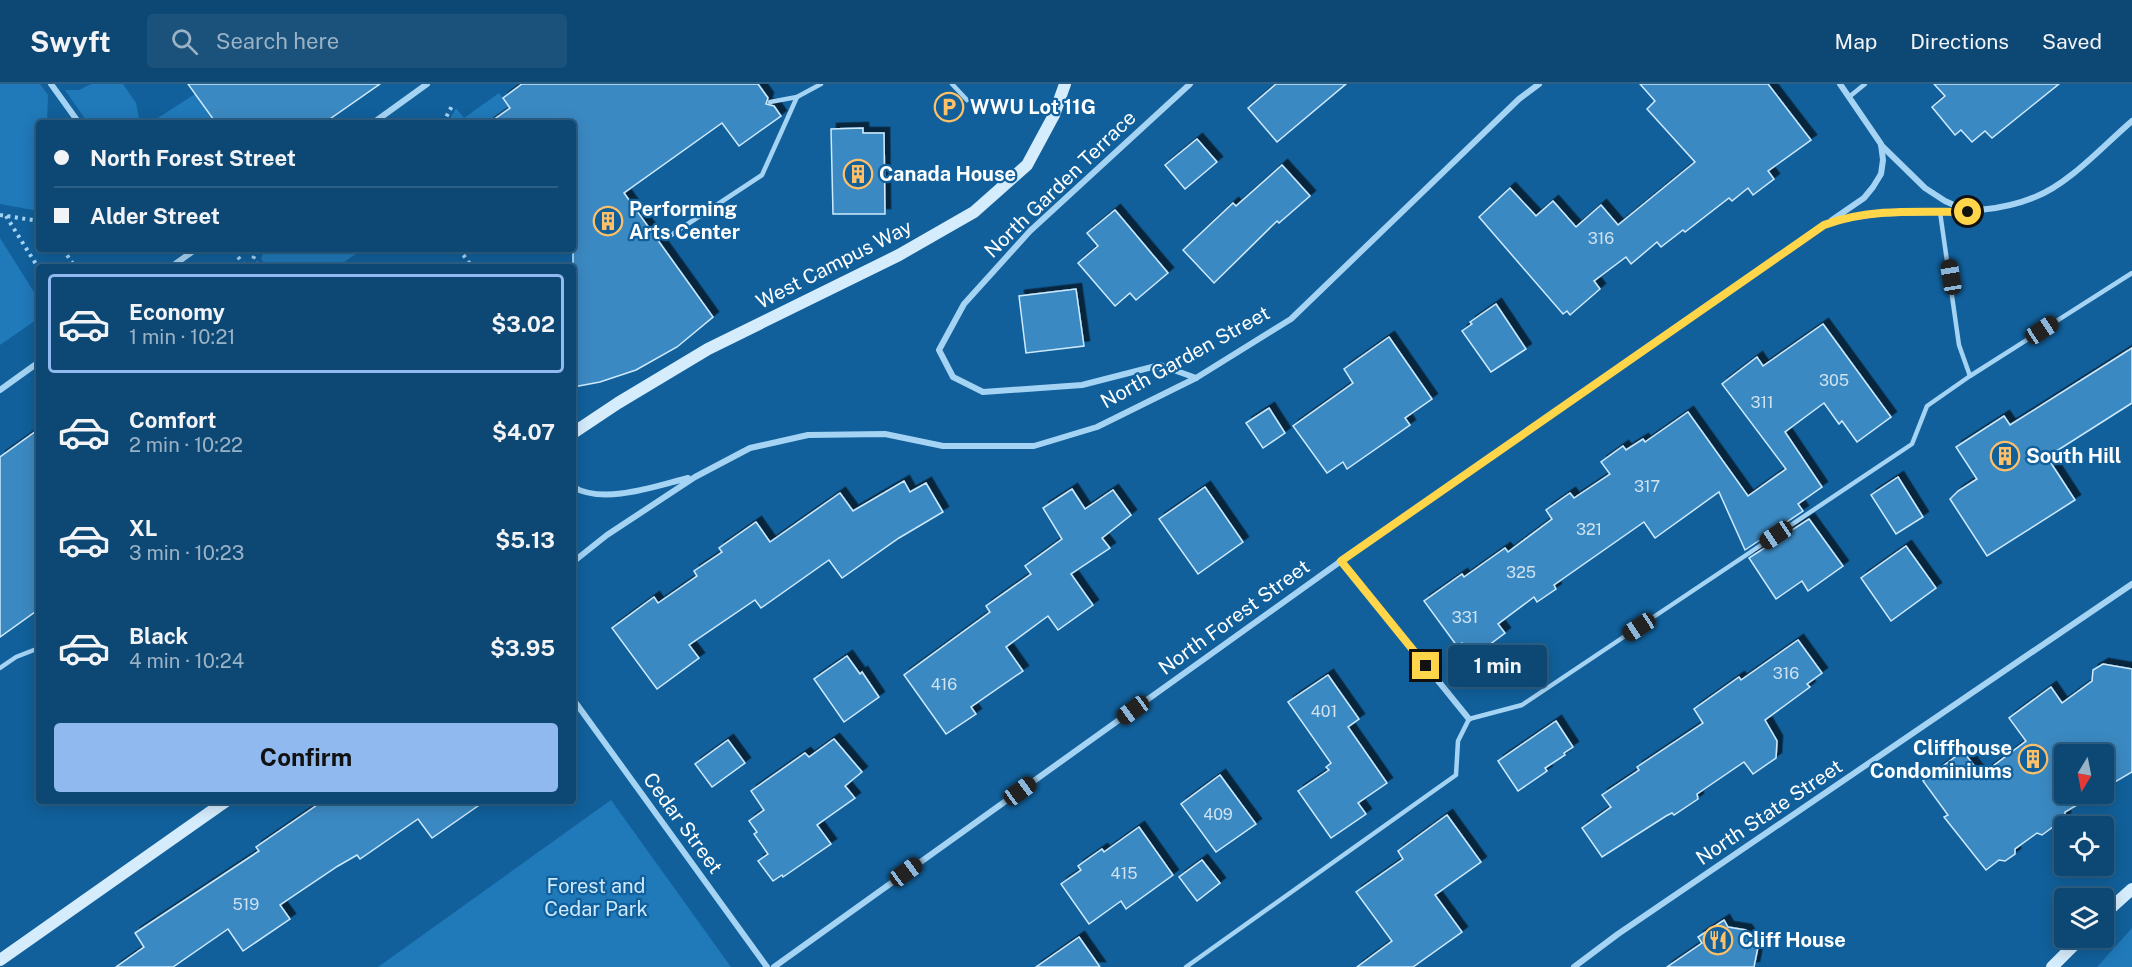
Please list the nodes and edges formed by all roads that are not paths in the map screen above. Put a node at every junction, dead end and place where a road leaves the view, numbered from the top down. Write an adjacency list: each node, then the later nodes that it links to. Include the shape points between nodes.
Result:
1 (51, 84): 14 (street)
2 (427, 84): 15 (street)
3 (821, 84): 10 (lane)
4 (952, 84): 12 (lane)
5 (1065, 84): 29 (street, West Campus Way, via 1054,115 1027,165 974,212 899,255 708,350)
6 (1190, 84): 27 (street, North Garden Terrace, via 1030,231 964,304 939,350 953,377 983,392 1082,386 1160,365)
7 (1539, 84): 27 (street, North Garden Street, via 1291,320)
8 (1840, 84): 11 (street)
9 (1865, 84): 11 (lane)
10 (797, 97): 13 (lane); 21 (lane, via 762,175)
11 (1849, 97): 17 (street)
12 (967, 100)
13 (770, 102)
14 (77, 120)
15 (377, 120)
16 (2132, 121): 19 (street, North Forest Street, via 2058,185 2012,205)
17 (1881, 144): 19 (street, via 1925,188); 20 (street, via 1881,174 1874,188)
18 (1940, 212): 19 (street, North Forest Street); 20 (street, North Forest Street, via 1871,214); 26 (lane, via 1959,345)
19 (1968, 212)
20 (1824, 225): 33 (street, North Forest Street)
21 (671, 235)
22 (192, 252): 23 (street)
23 (175, 264)
24 (2132, 273): 26 (lane)
25 (36, 364): 28 (street)
26 (1970, 376): 38 (lane, via 1927,406 1912,444 1522,705)
27 (1196, 378): 30 (street, North Garden Street, via 1097,427 1034,446 943,446 885,434 808,435 750,448)
28 (0, 390)
29 (576, 431)
30 (695, 477): 31 (street, North Garden Street, via 606,495); 32 (street, North Garden Street)
31 (576, 489)
32 (576, 560)
33 (1341, 561): 38 (street); 45 (street, North Forest Street)
34 (2132, 584): 47 (street, North State Street)
35 (36, 649): 36 (lane)
36 (0, 668)
37 (576, 703): 44 (street, Cedar Street)
38 (1469, 719): 46 (lane, via 1458,741 1456,775)
39 (222, 804): 43 (street)
40 (2132, 889): 41 (street)
41 (2114, 905)
42 (2071, 948): 48 (street)
43 (0, 960)
44 (766, 967)
45 (774, 967)
46 (1186, 967)
47 (1574, 967)
48 (2052, 967)

